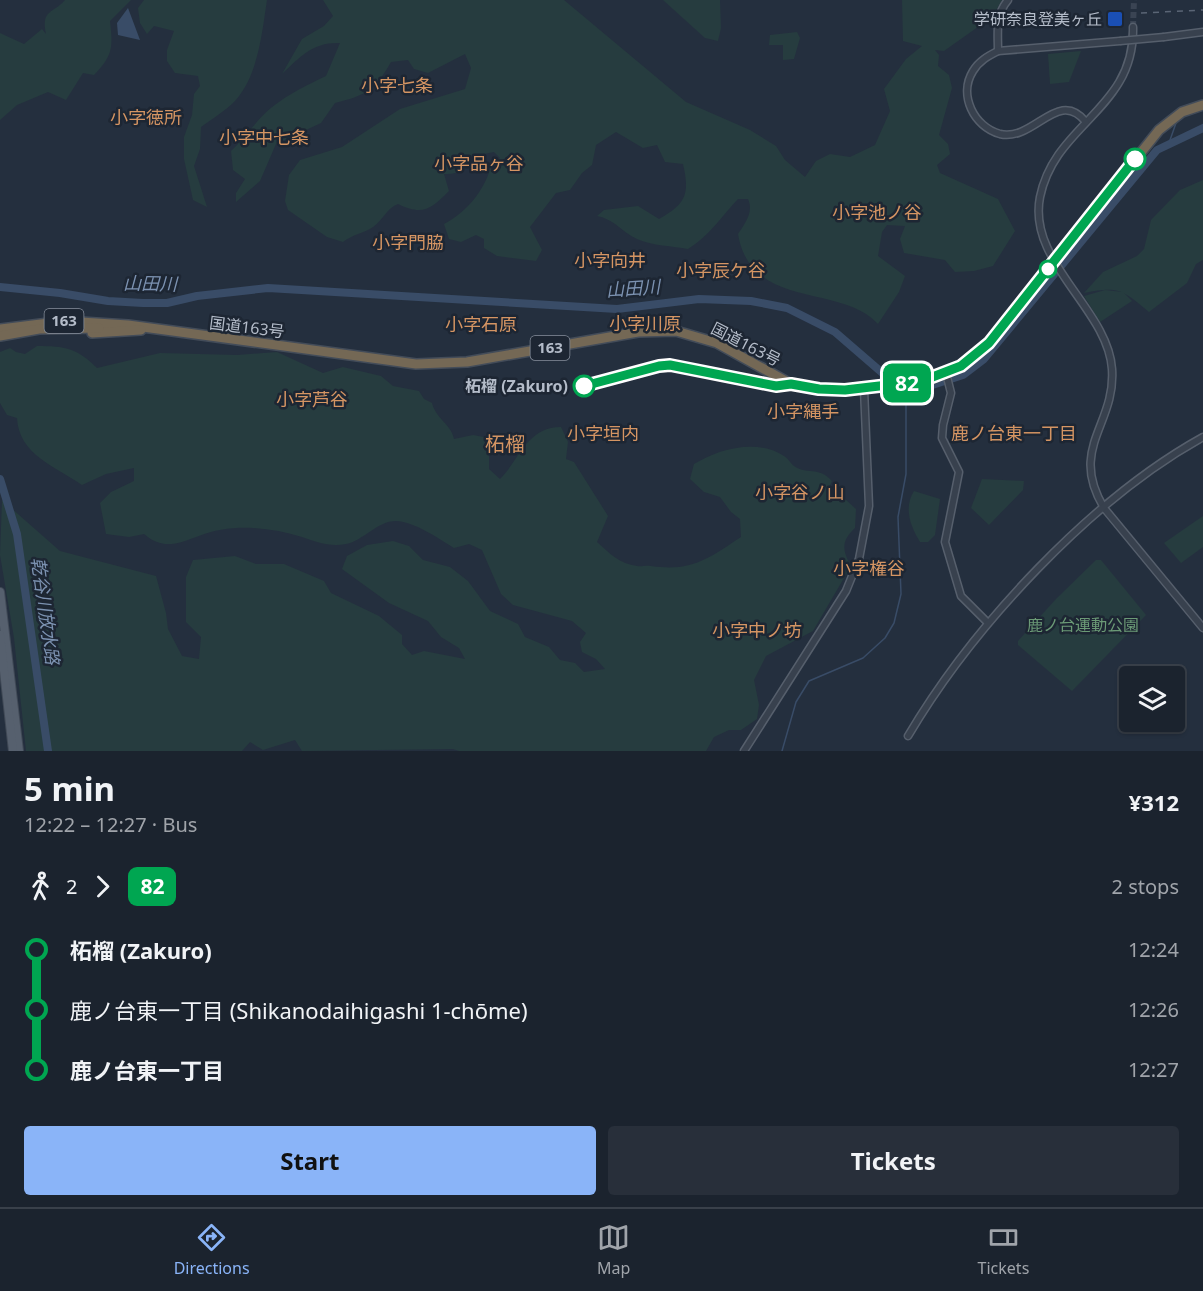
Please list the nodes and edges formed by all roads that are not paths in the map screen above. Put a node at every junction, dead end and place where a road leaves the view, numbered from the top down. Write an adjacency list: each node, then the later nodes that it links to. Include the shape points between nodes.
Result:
1 (1007, 2): 4 (street, via 998,22)
2 (1133, 27): 6 (street, via 1125,77)
3 (1203, 32): 4 (street, bridge)
4 (998, 51): 6 (street, via 976,66 969,80 970,109 983,126 999,134 1019,134 1032,129 1052,112 1065,109)
5 (1203, 105): 7 (highway, 国道163号 / 163, via 1166,122)
6 (1086, 122): 7 (street, via 1057,156 1040,198 1040,230)
7 (1055, 260): 15 (highway, 国道163号 / 163, via 989,343); 18 (street, via 1103,338 1110,357 1112,388 1090,459 1093,485)
8 (0, 323): 9 (highway, via 45,316 89,316)
9 (129, 325): 10 (highway, 国道163号 / 163, via 65,321); 12 (highway, 国道163号 / 163)
10 (0, 329)
11 (143, 330): 12 (highway, 国道163号 / 163); 13 (highway, 国道163号 / 163, via 65,328); 14 (highway, 163, via 46,334)
12 (157, 330): 16 (highway, 国道163号 / 163, via 416,364 467,362 638,332 676,331 717,343 791,384 819,389)
13 (0, 336)
14 (0, 342)
15 (947, 376): 16 (highway, 国道163号 / 163); 20 (street, via 951,399 942,438 956,464 959,480 945,542 961,596)
16 (864, 389): 26 (street, via 868,506 859,559 846,591)
17 (1203, 437): 18 (street)
18 (1104, 508): 20 (street); 21 (street)
19 (0, 592): 25 (main road)
20 (988, 623): 23 (street, via 939,685)
21 (1203, 628)
22 (0, 635): 24 (main road)
23 (908, 736)
24 (13, 751)
25 (19, 751)
26 (744, 751)

